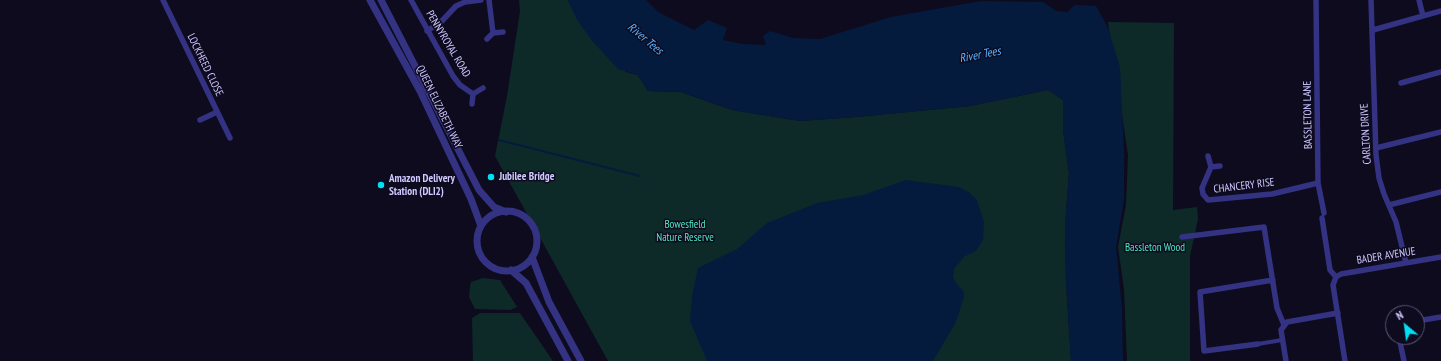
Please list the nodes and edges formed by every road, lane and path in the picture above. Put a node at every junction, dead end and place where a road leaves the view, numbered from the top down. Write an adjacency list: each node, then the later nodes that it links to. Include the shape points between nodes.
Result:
1 (163, 0): 22 (street, LOCKHEED CLOSE)
2 (370, 0): 34 (street, QUEEN ELIZABETH WAY, via 420,91 471,199)
3 (381, 0): 33 (street, QUEEN ELIZABETH WAY, via 479,190 494,207)
4 (411, 0): 13 (street, PENNYROYAL ROAD)
5 (481, 0): 13 (street, via 456,6 441,22)
6 (489, 0): 15 (street)
7 (1316, 0): 30 (street, BASSLETON LANE)
8 (1371, 0): 12 (street, CARLTON DRIVE)
9 (1419, 0): 11 (street)
10 (1441, 12): 11 (street)
11 (1423, 16): 12 (street)
12 (1373, 30): 26 (street, CARLTON DRIVE)
13 (427, 31): 20 (street, PENNYROYAL ROAD, via 453,76 460,85)
14 (503, 32): 15 (street)
15 (493, 33): 16 (street)
16 (487, 39)
17 (1441, 72): 18 (street)
18 (1401, 82)
19 (483, 88): 20 (street)
20 (473, 94): 21 (street)
21 (472, 104)
22 (217, 112): 23 (street); 25 (street, LOCKHEED CLOSE)
23 (200, 120)
24 (1441, 132): 26 (street)
25 (230, 138)
26 (1376, 148): 32 (street, CARLTON DRIVE, via 1379,178)
27 (1208, 156): 29 (street, CHANCERY RISE)
28 (1220, 166): 29 (street, CHANCERY RISE)
29 (1210, 167): 30 (street, CHANCERY RISE, via 1202,188 1208,200 1272,194)
30 (1318, 183): 36 (street, BASSLETON LANE)
31 (1441, 192): 32 (street)
32 (1389, 205): 40 (street, CARLTON DRIVE, via 1396,222)
33 (506, 212): 34 (street, via 494,214); 38 (street, via 517,214 531,224 536,240)
34 (481, 226): 41 (street, via 477,243 483,259 497,269)
35 (1330, 227): 36 (street)
36 (1323, 228): 42 (street, BASSLETON LANE, via 1330,270)
37 (1182, 237): 43 (street, via 1264,227)
38 (532, 257): 41 (street, via 524,265); 52 (street, via 549,302)
39 (1441, 257): 40 (street, BADER AVENUE)
40 (1406, 264): 42 (street, BADER AVENUE, via 1341,274)
41 (511, 270): 51 (street, via 526,283)
42 (1336, 277): 44 (street, BASSLETON LANE, via 1333,285)
43 (1273, 280): 47 (street, via 1277,308); 49 (street, via 1200,292 1204,351)
44 (1338, 313): 47 (street, via 1290,321); 54 (street, BASSLETON LANE)
45 (1441, 317): 46 (street)
46 (1425, 320)
47 (1284, 325): 48 (street, via 1281,330)
48 (1282, 340): 49 (street); 53 (street)
49 (1258, 344)
50 (1401, 345): 55 (street)
51 (568, 361)
52 (581, 361)
53 (1286, 361)
54 (1345, 361)
55 (1404, 361)

